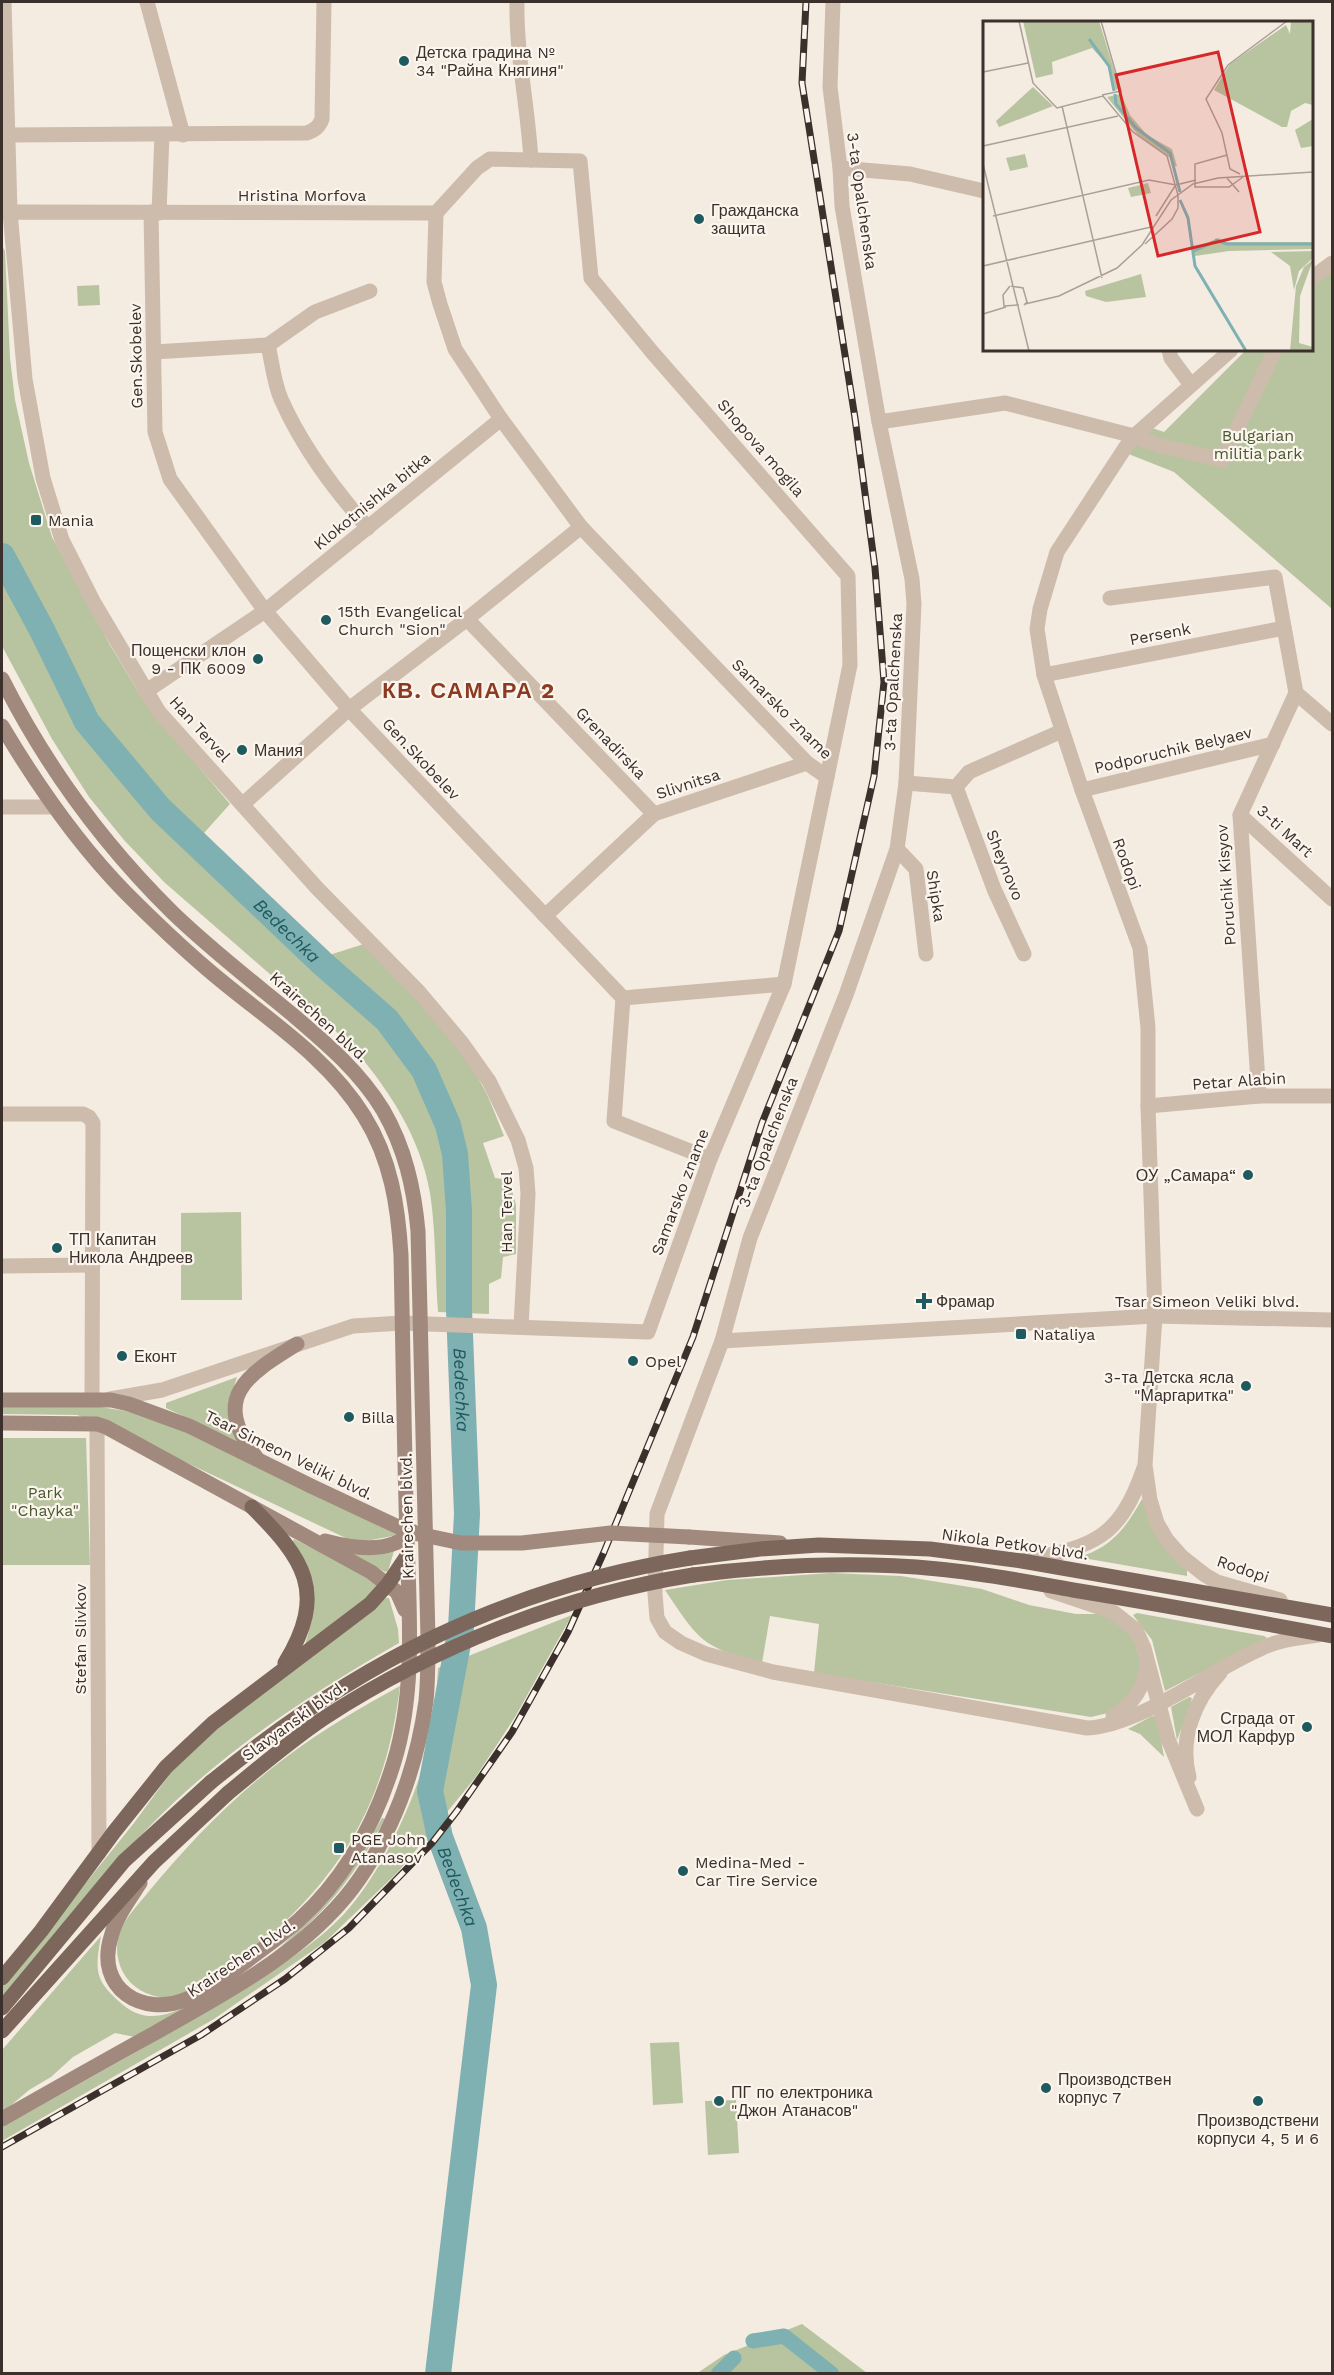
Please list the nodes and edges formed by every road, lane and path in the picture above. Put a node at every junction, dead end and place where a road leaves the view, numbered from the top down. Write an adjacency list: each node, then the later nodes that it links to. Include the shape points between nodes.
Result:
1 (4, 2): 6 (street, Han Tervel)
2 (147, 2): 8 (street)
3 (324, 2): 8 (street, via 319,126 307,133)
4 (517, 2): 10 (street)
5 (833, 2): 11 (street, 3-ta Opalchenska, via 830,93)
6 (9, 135): 7 (street); 9 (street, Han Tervel)
7 (162, 135): 8 (street); 14 (street, Gen.Skobelev)
8 (183, 135)
9 (5, 157): 13 (street, Han Tervel)
10 (531, 160): 15 (street, via 490,159); 44 (street, Shopova mogila, via 580,160 591,278 848,576 850,665)
11 (840, 168): 12 (street, via 910,174); 26 (street, 3-ta Opalchenska, via 842,206)
12 (983, 191)
13 (6, 212): 14 (street, Hristina Morfova); 36 (street, Han Tervel, via 25,379 43,478 62,540)
14 (155, 213): 15 (street, Hristina Morfova); 23 (street, Gen.Skobelev)
15 (436, 213): 25 (street, Samarsko zname, via 434,282 440,304 455,349)
16 (1332, 263): 17 (street)
17 (1313, 277)
18 (370, 291): 19 (street, via 315,312)
19 (268, 345): 23 (street); 29 (street, via 280,397 339,495)
20 (1168, 351): 24 (street)
21 (1230, 351): 24 (street, Rodopi)
22 (1275, 351): 27 (street, via 1222,460)
23 (154, 352): 31 (street, Gen.Skobelev, via 155,432 170,479)
24 (1191, 385): 27 (street, Rodopi)
25 (501, 419): 28 (street, Samarsko zname); 29 (street, Klokotnishka bitka)
26 (879, 422): 27 (street, via 1005,403); 45 (street, 3-ta Opalchenska, via 914,604)
27 (1134, 436): 34 (street, Rodopi, via 1057,552 1037,629)
28 (581, 527): 32 (street); 43 (street, Samarsko zname)
29 (368, 528): 31 (street, Klokotnishka bitka)
30 (1110, 597): 33 (street, via 1275,577)
31 (265, 611): 36 (street, Klokotnishka bitka); 38 (street, Gen.Skobelev)
32 (468, 619): 38 (street); 51 (street, Grenadirska)
33 (1284, 628): 34 (street, Persenk); 37 (street)
34 (1044, 675): 41 (street, Rodopi)
35 (2, 679): 70 (main road, Krairechen blvd., via 68,790 140,879 182,921 340,1056 375,1097 396,1137 413,1188)
36 (145, 692): 48 (street, Han Tervel)
37 (1296, 693): 39 (street); 42 (street, Poruchik Kisyov)
38 (349, 709): 48 (street); 55 (street, Gen.Skobelev)
39 (1332, 724)
40 (2, 726): 50 (main road, Krairechen blvd.)
41 (1062, 731): 46 (street, via 969,772); 47 (street, Rodopi)
42 (1273, 744): 47 (street, Podporuchik Belyaev); 52 (street, Poruchik Kisyov)
43 (807, 763): 44 (street, Samarsko zname); 51 (street, Slivnitsa)
44 (826, 777): 58 (street, Samarsko zname)
45 (906, 783): 46 (street); 53 (street, 3-ta Opalchenska)
46 (956, 787): 57 (street, Sheynovo, via 994,889)
47 (1082, 790): 62 (street, Rodopi, via 1140,948 1148,1028)
48 (243, 804): 71 (street, Han Tervel, via 317,888 419,992 462,1043 505,1110 526,1168)
49 (2, 807): 50 (street)
50 (54, 807): 69 (main road, Krairechen blvd., via 126,893 205,968 323,1065 364,1117 384,1157 396,1198)
51 (654, 814): 55 (street, Slivnitsa)
52 (1240, 815): 54 (street, 3-ti Mart); 60 (street, Poruchik Kisyov)
53 (897, 849): 56 (street, Shipka, via 916,869); 73 (street, 3-ta Opalchenska, via 846,995 750,1239)
54 (1332, 898)
55 (545, 916): 59 (street, Gen.Skobelev)
56 (926, 954)
57 (1024, 954)
58 (784, 984): 59 (street); 64 (street, Samarsko zname)
59 (623, 998): 64 (street, via 614,1121)
60 (1259, 1096): 61 (street, Petar Alabin); 62 (street, Petar Alabin)
61 (1332, 1096)
62 (1148, 1106): 67 (street, Rodopi)
63 (2, 1114): 65 (street, via 83,1114 91,1119)
64 (710, 1159): 72 (street, Samarsko zname)
65 (93, 1265): 66 (street); 76 (street)
66 (2, 1266)
67 (1155, 1316): 68 (street, Tsar Simeon Veliki blvd.); 73 (street, Tsar Simeon Veliki blvd.); 80 (street, Rodopi)
68 (1332, 1320)
69 (402, 1323): 70 (street, Tsar Simeon Veliki blvd.); 74 (street, Tsar Simeon Veliki blvd., via 353,1326); 84 (main road, Krairechen blvd.)
70 (422, 1324): 71 (street, Tsar Simeon Veliki blvd.); 82 (main road, Krairechen blvd.)
71 (521, 1327): 72 (street, Tsar Simeon Veliki blvd.)
72 (648, 1332)
73 (722, 1341): 98 (street, 3-ta Opalchenska, via 657,1514 655,1594 657,1618 665,1632 706,1654 773,1672)
74 (297, 1344): 76 (street, Tsar Simeon Veliki blvd., via 162,1390); 79 (main road, via 255,1371 239,1394 239,1431)
75 (2, 1400): 76 (main road, Tsar Simeon Veliki blvd.)
76 (97, 1400): 79 (main road, Tsar Simeon Veliki blvd., via 154,1412)
77 (2, 1424): 78 (main road)
78 (97, 1424): 81 (main road); 99 (street, Stefan Slivkov)
79 (260, 1462): 85 (main road, Tsar Simeon Veliki blvd., bridge, via 409,1532 461,1543 522,1542 610,1533)
80 (1145, 1465): 88 (street, Rodopi, via 1128,1506 1107,1532 1070,1551); 91 (street, Rodopi, via 1157,1523 1173,1548 1193,1567 1217,1582)
81 (252, 1507): 83 (main road); 96 (main road, via 284,1539 305,1577 305,1622)
82 (425, 1514): 84 (main road); 104 (main road, Krairechen blvd., via 428,1673 415,1758 370,1862 351,1890 325,1919 275,1960 216,1999)
83 (298, 1534): 84 (main road, via 362,1548); 90 (main road)
84 (407, 1538): 86 (main road, Krairechen blvd.)
85 (819, 1545): 87 (main road, Nikola Petkov blvd.); 88 (main road, Nikola Petkov blvd., via 930,1549)
86 (407, 1556): 90 (main road); 92 (main road, Krairechen blvd.)
87 (690, 1558): 102 (main road, Slavyanski blvd., bridge, via 584,1580 498,1608 455,1626 335,1690 211,1782 124,1862)
88 (1022, 1561): 91 (main road, Nikola Petkov blvd.)
89 (1020, 1581): 93 (main road); 94 (street, via 1121,1617 1136,1630); 100 (main road, Slavyanski blvd., bridge, via 937,1569 792,1565 693,1575 597,1594 505,1626 386,1681 264,1762)
90 (388, 1584): 92 (main road, via 402,1601); 96 (main road, via 370,1604)
91 (1330, 1615)
92 (408, 1618): 100 (main road, Krairechen blvd., via 408,1688 395,1759 378,1808 344,1870 302,1918 279,1936 188,1999 166,2005 130,1998 116,1986 109,1970 110,1938)
93 (1329, 1635): 95 (street, via 1271,1644)
94 (1147, 1658): 97 (street); 98 (street, via 1140,1690 1125,1708 1101,1720)
95 (1228, 1665): 97 (street); 97 (street, via 1202,1696 1187,1737 1187,1771 1197,1809 1175,1758)
96 (281, 1670): 99 (main road, via 166,1767)
97 (1158, 1703): 98 (street, via 1104,1726)
98 (1066, 1725)
99 (99, 1853): 101 (main road)
100 (154, 1862): 103 (main road, Slavyanski blvd.)
101 (2, 1977)
102 (2, 2008)
103 (2, 2031)
104 (2, 2119)

